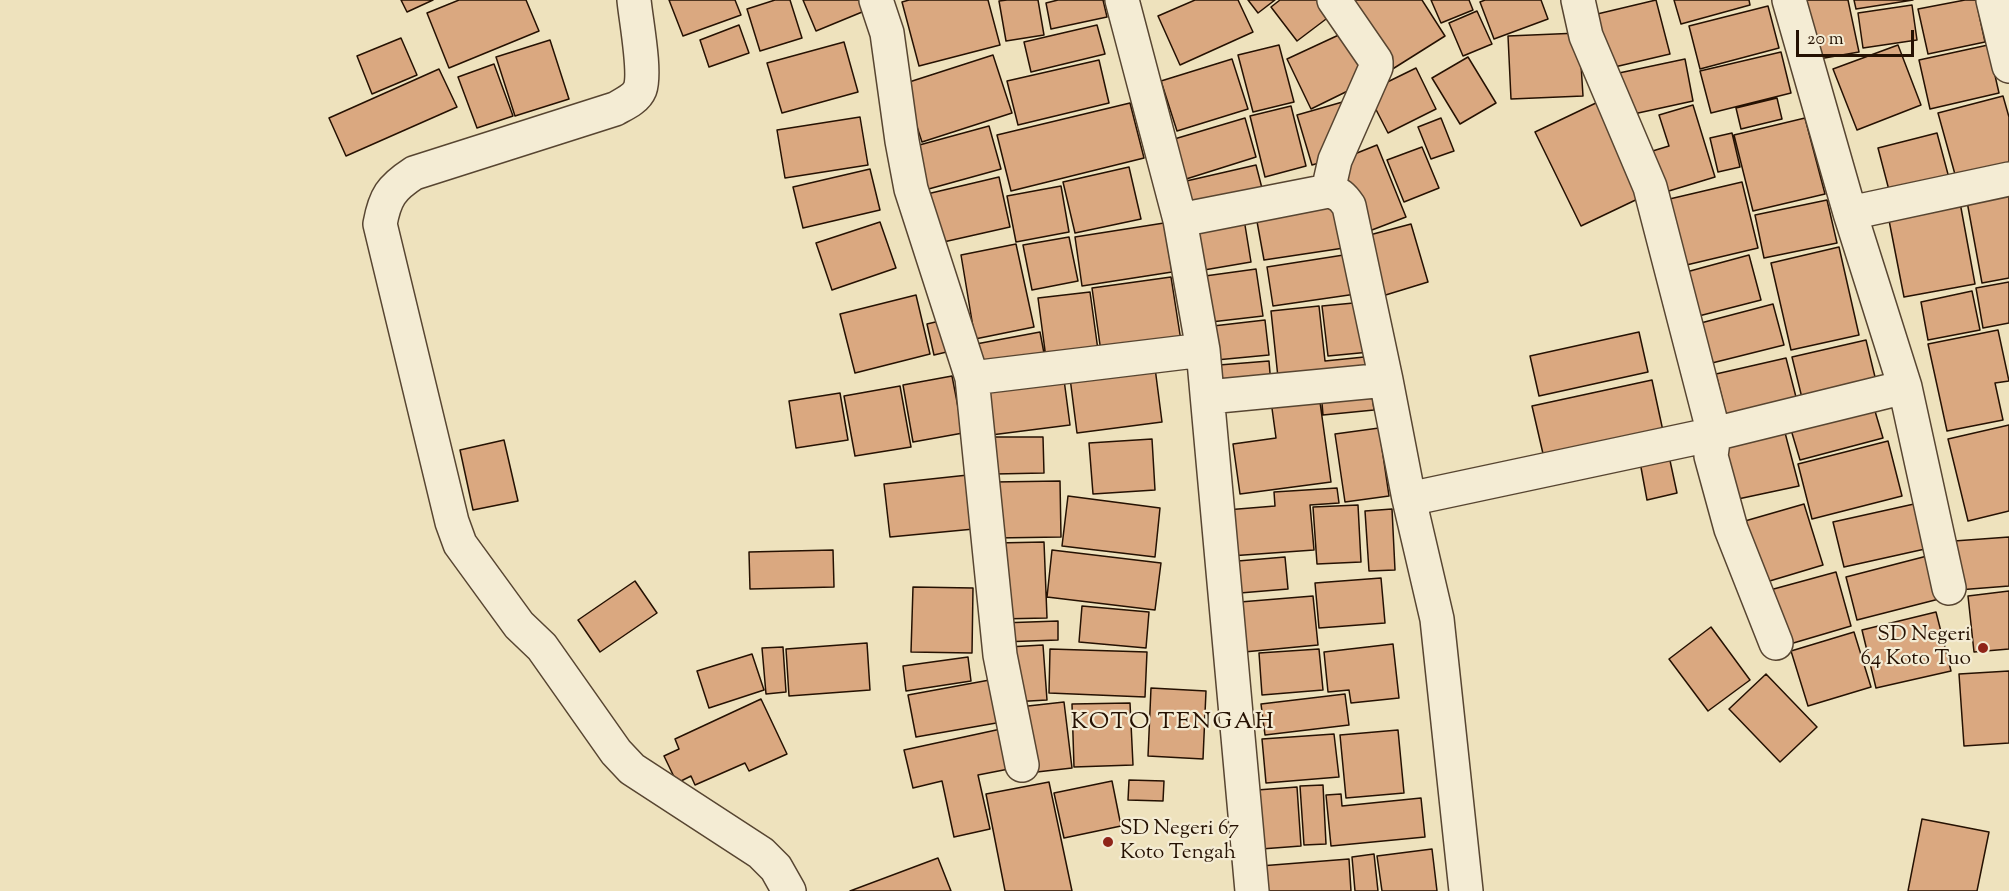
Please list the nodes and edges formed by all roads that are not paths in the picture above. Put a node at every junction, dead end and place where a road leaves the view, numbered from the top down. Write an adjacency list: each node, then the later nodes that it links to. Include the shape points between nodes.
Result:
1 (634, 0): 23 (street, via 642,78 639,91 628,103 414,173 396,185 384,203 380,224 460,544 519,625 542,646 632,770 761,853 776,868)
2 (876, 0): 14 (street, via 887,33 911,189)
3 (1122, 0): 12 (street)
4 (1334, 0): 10 (street, via 1376,61 1376,67 1335,160)
5 (1578, 0): 18 (street, via 1586,36 1650,187)
6 (1790, 0): 11 (street)
7 (1994, 0): 8 (street)
8 (2009, 66)
9 (2009, 180): 11 (street)
10 (1328, 191): 12 (street); 15 (street, via 1337,192 1349,206)
11 (1850, 213): 16 (street)
12 (1180, 220): 13 (street)
13 (1203, 350): 14 (street); 17 (street)
14 (972, 378): 22 (street, via 1000,655)
15 (1386, 380): 17 (street); 19 (street)
16 (1905, 387): 18 (street); 20 (street)
17 (1208, 397): 24 (street)
18 (1714, 434): 19 (street); 21 (street, via 1711,456 1731,529)
19 (1409, 499): 25 (street, via 1437,619)
20 (1949, 588)
21 (1776, 643)
22 (1022, 765)
23 (789, 891)
24 (1251, 891)
25 (1466, 891)

